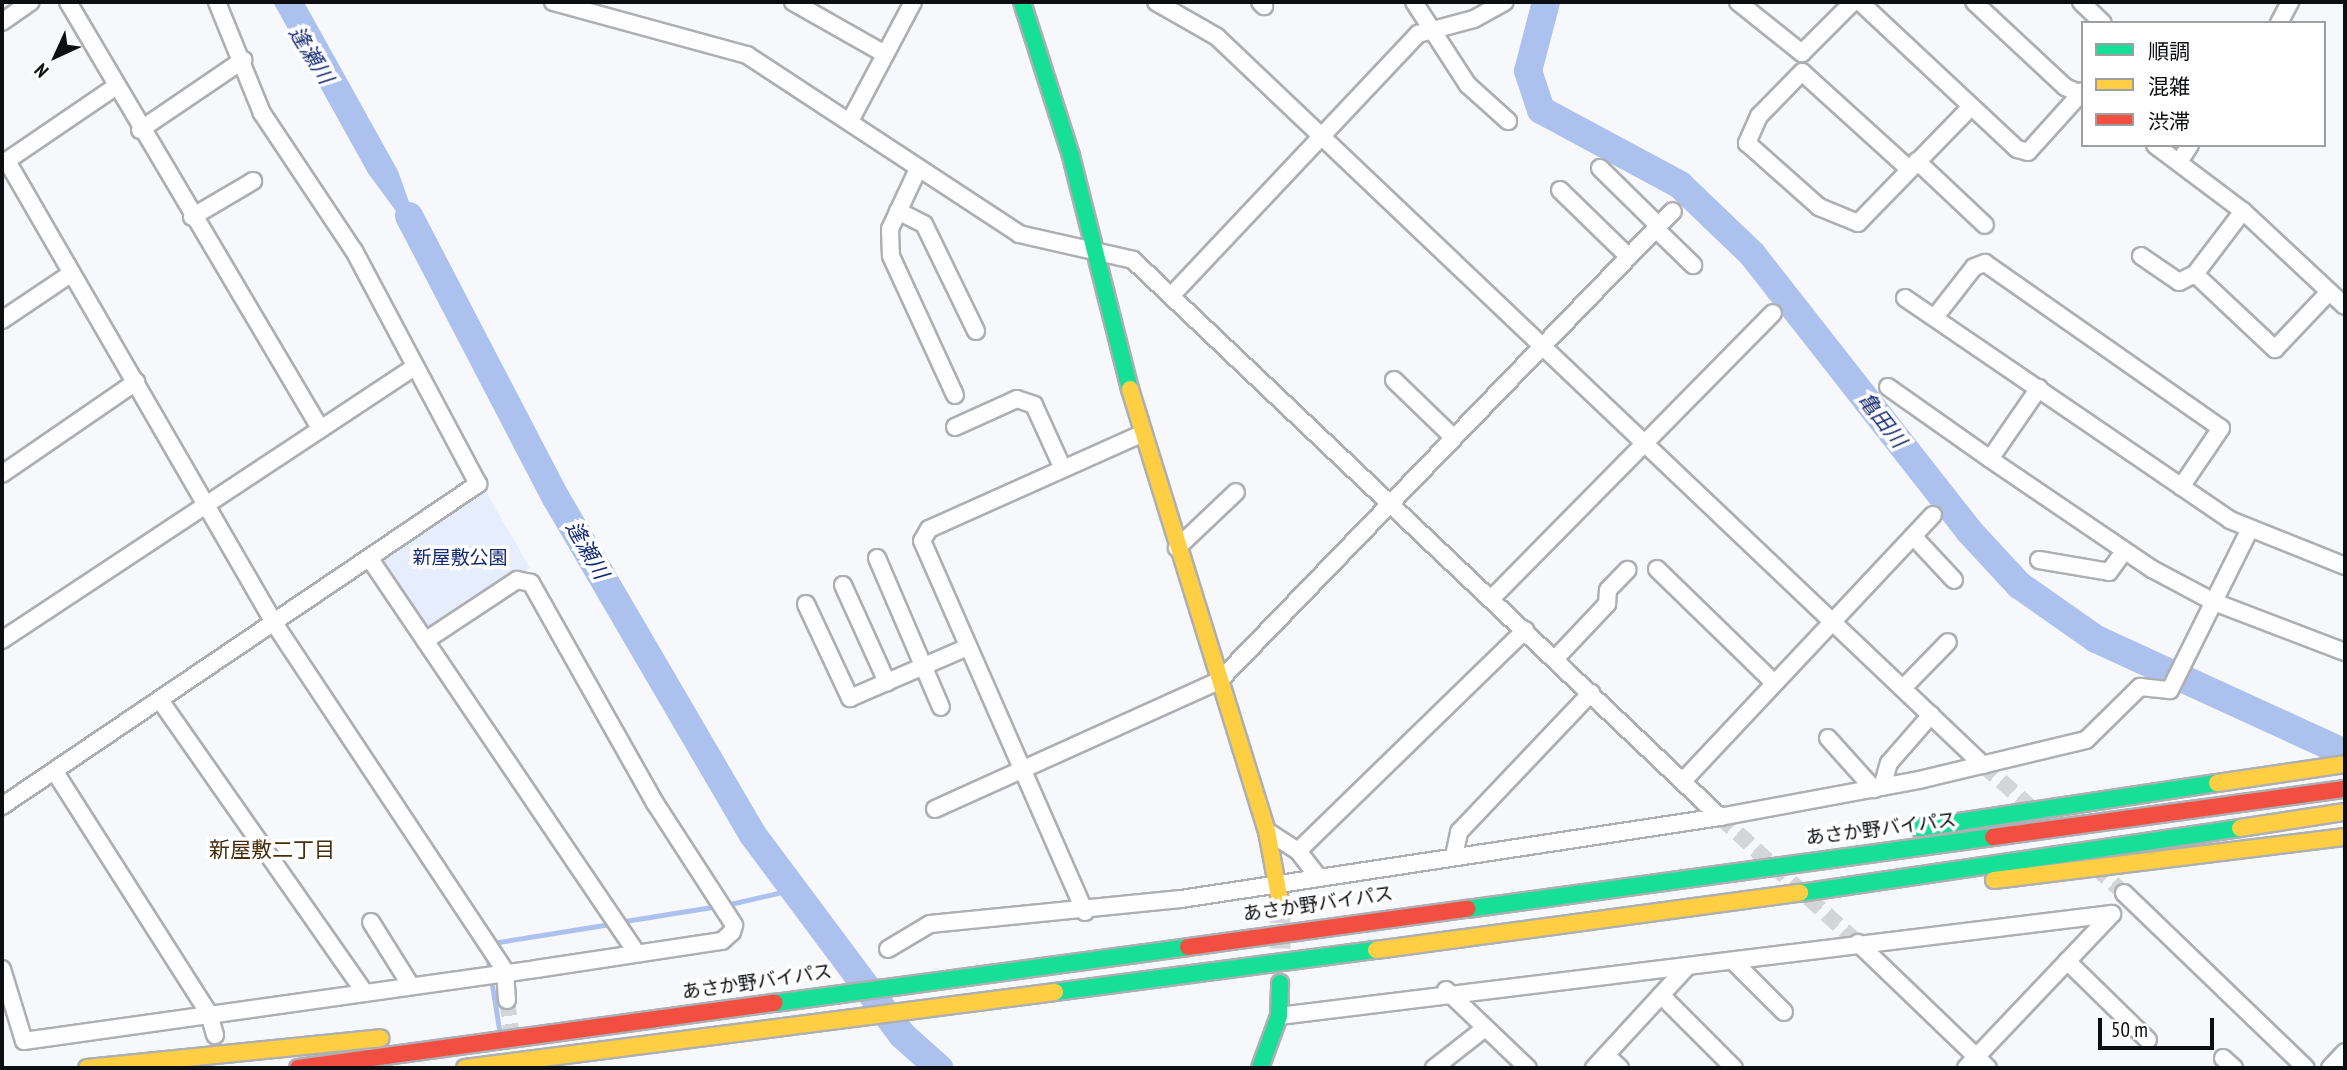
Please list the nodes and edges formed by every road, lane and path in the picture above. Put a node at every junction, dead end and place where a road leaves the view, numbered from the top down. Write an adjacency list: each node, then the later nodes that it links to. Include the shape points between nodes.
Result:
1 (31, 2): 19 (street)
2 (68, 2): 25 (street)
3 (217, 2): 23 (street)
4 (553, 2): 29 (street, via 747,55)
5 (913, 2): 22 (street)
6 (1021, 2): 48 (main road)
7 (1414, 2): 20 (street)
8 (1505, 2): 20 (street, via 1474,19)
9 (1738, 2): 21 (street)
10 (1853, 2): 21 (street)
11 (1860, 2): 28 (street)
12 (1974, 2): 26 (street)
13 (2081, 2): 17 (street)
14 (2290, 2): 18 (street)
15 (799, 3): 22 (street)
16 (1165, 4): 32 (street, via 1217,37)
17 (2101, 21)
18 (2280, 21)
19 (2, 22)
20 (1432, 28): 30 (street, via 1468,85); 32 (street, via 1418,34)
21 (1802, 53): 24 (street)
22 (885, 54): 29 (street)
23 (243, 60): 31 (street); 63 (street, via 262,113 354,251)
24 (1802, 72): 37 (street); 37 (street, via 1759,116 1747,143 1819,207 1858,223)
25 (115, 88): 31 (street); 36 (street)
26 (2081, 93)
27 (2081, 95): 28 (street, via 2028,152)
28 (1971, 107): 37 (street)
29 (849, 121): 39 (street)
30 (1508, 121)
31 (140, 130): 45 (street)
32 (1321, 137): 55 (street); 62 (street)
33 (2158, 147): 35 (street)
34 (2189, 147): 35 (street)
35 (2179, 162): 44 (street)
36 (4, 163): 52 (street)
37 (1913, 165): 46 (street)
38 (1600, 168): 47 (street)
39 (918, 169): 42 (street); 48 (street, via 1027,238)
40 (253, 181): 45 (street)
41 (1560, 190): 50 (street)
42 (898, 211): 61 (street, via 924,223); 68 (street, via 890,229 891,256)
43 (1673, 211): 47 (street)
44 (2243, 211): 53 (street); 54 (street)
45 (192, 216): 70 (street)
46 (1985, 225)
47 (1658, 227): 50 (street); 51 (street)
48 (1094, 250): 55 (street, via 1133,260); 71 (main road)
49 (2141, 256): 53 (street, via 2179,282)
50 (1629, 257): 62 (street)
51 (1693, 265)
52 (72, 273): 60 (street); 65 (street)
53 (2195, 274): 54 (street, via 2275,349)
54 (2329, 292): 57 (street)
55 (1171, 296): 79 (street)
56 (1905, 298): 59 (street)
57 (2345, 306)
58 (1773, 313): 73 (street)
59 (1935, 317): 67 (street); 77 (street, via 1974,267 1985,263 2221,428)
60 (2, 320)
61 (976, 331)
62 (1542, 346): 72 (street); 73 (street)
63 (415, 368): 70 (street); 87 (street, via 478,484)
64 (1394, 380): 72 (street)
65 (136, 382): 76 (street); 80 (street)
66 (1888, 387): 74 (street)
67 (2039, 388): 74 (street); 77 (street)
68 (955, 395)
69 (955, 427): 75 (street, via 1017,399 1034,405)
70 (321, 429): 80 (street)
71 (1142, 434): 75 (street); 84 (main road)
72 (1454, 438): 79 (street)
73 (1643, 441): 94 (street); 97 (street)
74 (1990, 459): 85 (street)
75 (1063, 469): 103 (street, via 929,529 922,541)
76 (2, 474)
77 (2181, 487): 82 (street)
78 (1236, 492): 84 (street)
79 (1391, 503): 94 (street); 107 (street)
80 (211, 505): 98 (street); 100 (street)
81 (1933, 515): 83 (street)
82 (2249, 531): 89 (street); 95 (street)
83 (1913, 537): 92 (street); 97 (street)
84 (1177, 548): 107 (main road)
85 (2123, 553): 88 (street, via 2109,572); 95 (street)
86 (877, 558): 106 (street)
87 (370, 559): 98 (street); 101 (street)
88 (2039, 561)
89 (2345, 566)
90 (1657, 569): 108 (street)
91 (1627, 570): 105 (street, via 1608,590 1607,604)
92 (1954, 580)
93 (843, 585): 109 (street)
94 (1492, 598): 99 (street)
95 (2214, 602): 104 (street); 117 (street, via 2167,693 2140,687 2086,740)
96 (806, 604): 109 (street, via 850,698)
97 (1832, 621): 108 (street); 110 (street)
98 (276, 626): 112 (street); 148 (street)
99 (1525, 630): 105 (street); 129 (street)
100 (2, 640)
101 (425, 641): 143 (street); 143 (street, via 516,580 534,587 615,736 734,925 722,941)
102 (1948, 642): 110 (street)
103 (968, 647): 106 (street); 118 (street)
104 (2345, 652)
105 (1555, 659): 111 (street)
106 (923, 667): 109 (street); 113 (street)
107 (1219, 681): 118 (street); 127 (main road)
108 (1772, 681): 120 (street)
109 (887, 682)
110 (1903, 688): 114 (street)
111 (1591, 693): 120 (street); 130 (street, via 1459,832)
112 (162, 703): 119 (street); 152 (street)
113 (941, 707)
114 (1931, 715): 117 (street); 121 (street, via 1889,763)
115 (1828, 738): 121 (street)
116 (2345, 764): 131 (main road, via 2025,808 1855,841)
117 (1983, 765): 121 (street)
118 (1023, 769): 124 (street); 137 (street)
119 (55, 772): 123 (street); 156 (street)
120 (1683, 781): 126 (street)
121 (1878, 788): 126 (street)
122 (2345, 789): 131 (main road, あさか野バイパス)
123 (2, 806)
124 (934, 809)
125 (2345, 812): 136 (main road)
126 (1720, 817): 130 (street)
127 (1267, 831): 129 (street); 133 (main road)
128 (2345, 837): 136 (main road, via 2117,870)
129 (1298, 851): 132 (street)
130 (1454, 856): 132 (street)
131 (1795, 860): 161 (main road, あさか野バイパス)
132 (1318, 877): 133 (street)
133 (1278, 884): 135 (main road); 137 (street)
134 (2124, 893): 139 (street)
135 (1280, 901)
136 (1678, 911): 165 (main road, via 938,1004)
137 (1085, 912): 142 (street, via 930,924)
138 (2112, 914): 139 (street); 141 (street, via 2004,932); 145 (street)
139 (2140, 914): 175 (street)
140 (371, 922): 150 (street)
141 (1858, 943): 144 (street); 164 (street)
142 (888, 949)
143 (635, 951): 148 (street)
144 (1733, 961): 146 (street); 155 (street)
145 (2067, 961): 160 (street); 164 (street)
146 (1686, 968): 151 (street); 153 (street)
147 (2, 969): 156 (street, via 24,1041)
148 (505, 971): 150 (street); 154 (street)
149 (1280, 983): 157 (main road)
150 (411, 986): 152 (street)
151 (1446, 990): 157 (street); 158 (street)
152 (365, 993): 156 (street)
153 (1661, 995): 163 (street); 174 (street)
154 (508, 1000)
155 (1784, 1012)
156 (209, 1014): 159 (street)
157 (1279, 1016): 169 (main road)
158 (1485, 1027): 170 (street); 171 (street)
159 (215, 1035)
160 (2148, 1040)
161 (477, 1041): 166 (main road, via 423,1034); 167 (main road, あさか野バイパス)
162 (2345, 1052): 176 (street)
163 (1606, 1055): 172 (street); 173 (street)
164 (1977, 1065)
165 (495, 1066): 168 (main road)
166 (87, 1068)
167 (298, 1068)
168 (465, 1068)
169 (1260, 1068)
170 (1434, 1068)
171 (1528, 1068)
172 (1594, 1068)
173 (1620, 1068)
174 (1734, 1068)
175 (2306, 1068)
176 (2330, 1068)

